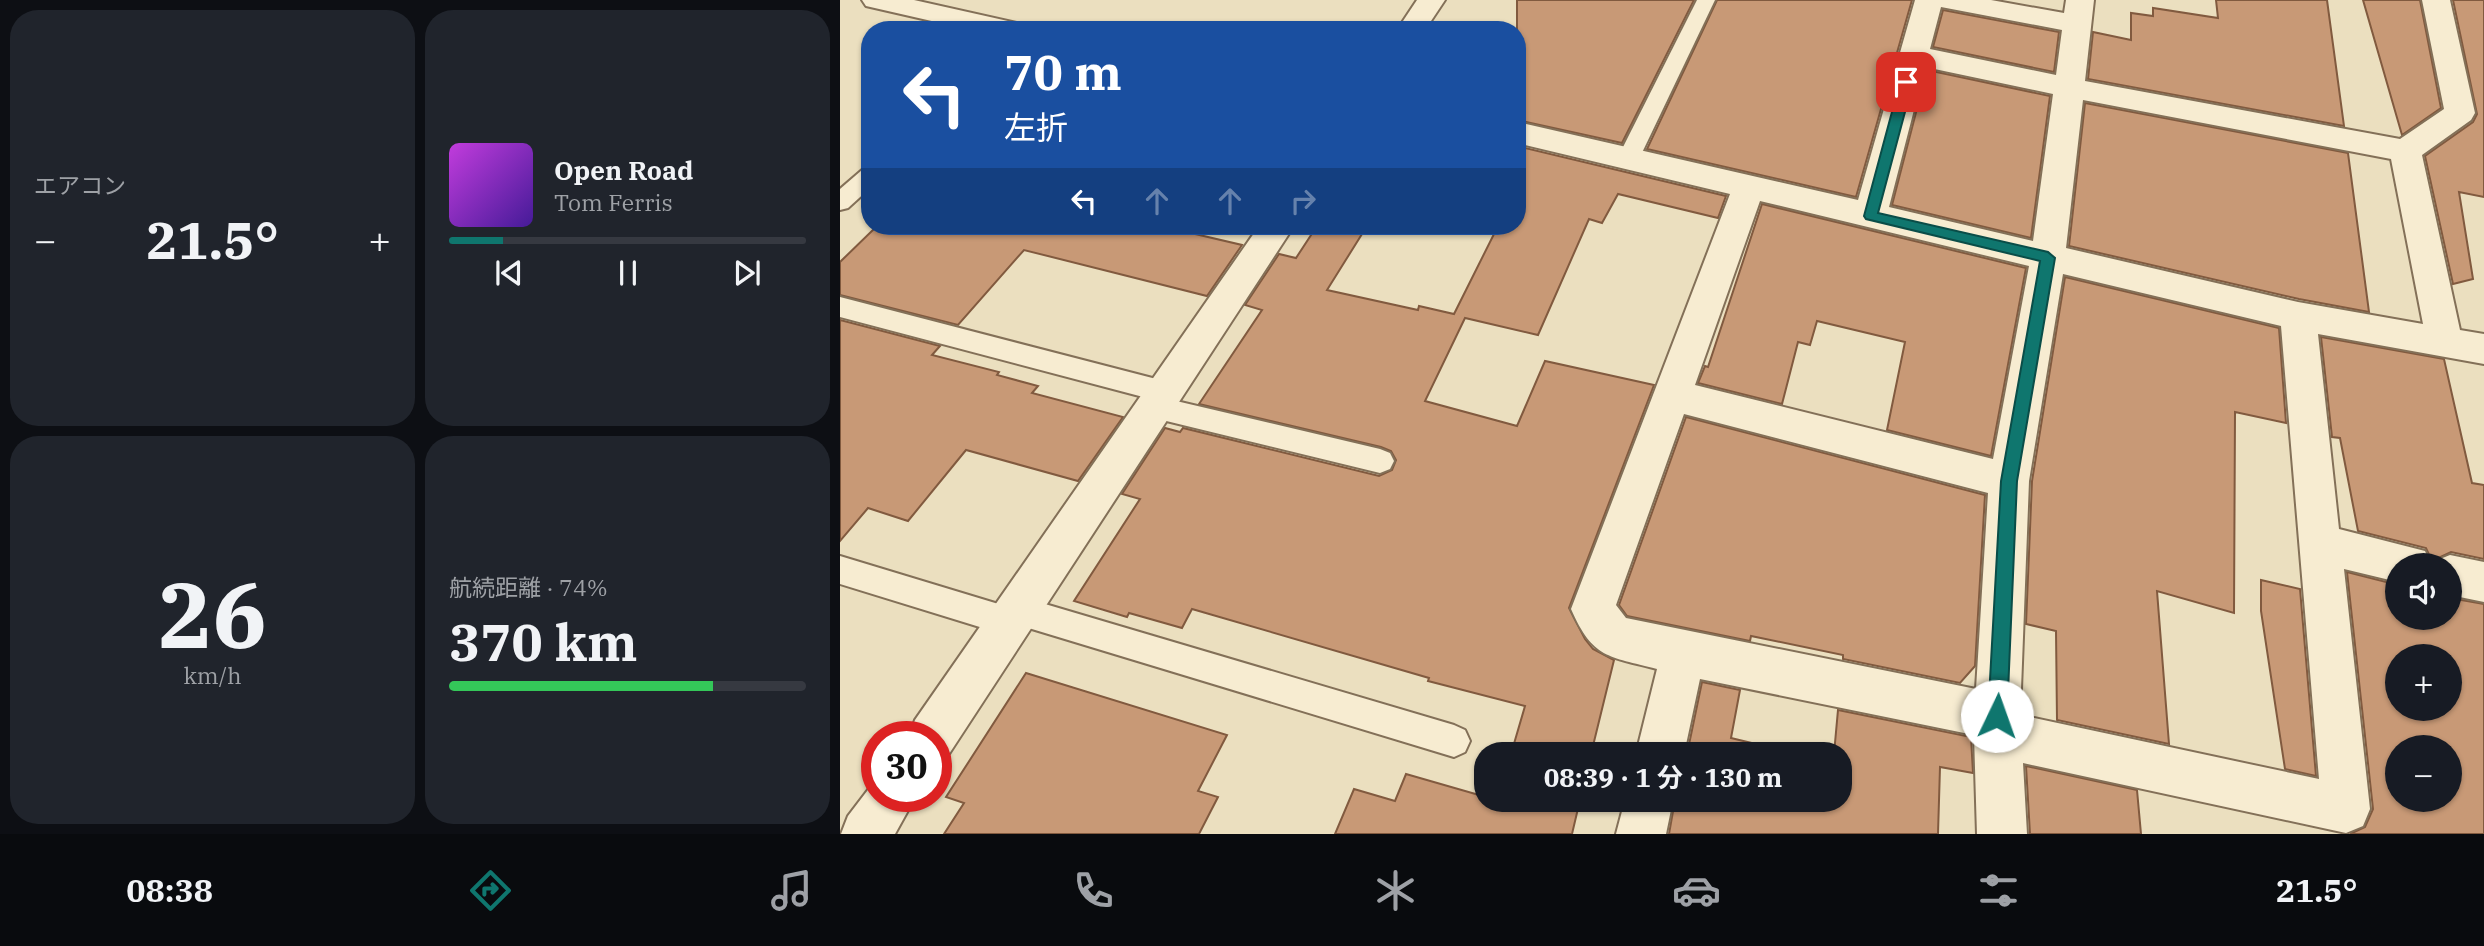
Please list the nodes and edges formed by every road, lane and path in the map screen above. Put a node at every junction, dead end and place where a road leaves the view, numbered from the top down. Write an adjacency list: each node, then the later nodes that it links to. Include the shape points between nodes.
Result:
1 (876, 0): 8 (street)
2 (1431, 0): 9 (street)
3 (1706, 0): 14 (lane)
4 (1929, 0): 10 (street)
5 (1945, 0): 7 (street)
6 (2436, 0): 13 (street, via 2460,113)
7 (2078, 12): 11 (street)
8 (970, 21)
9 (1416, 21)
10 (1914, 55): 11 (street); 18 (street)
11 (2069, 88): 13 (street); 20 (street)
12 (1526, 134): 14 (street)
13 (2405, 151): 23 (street)
14 (1628, 159): 16 (street)
15 (861, 183): 17 (lane)
16 (1749, 187): 18 (street); 25 (street)
17 (840, 202)
18 (1870, 216): 20 (street)
19 (1271, 235): 26 (street)
20 (2048, 258): 22 (street); 28 (street)
21 (840, 307): 26 (lane)
22 (2298, 316): 23 (street); 29 (street)
23 (2445, 342): 24 (street)
24 (2484, 349)
25 (1672, 395): 28 (street); 35 (street, via 1594,609 1613,636)
26 (1159, 400): 27 (lane); 34 (street)
27 (1380, 461)
28 (2009, 481): 37 (street)
29 (2320, 544): 30 (street); 37 (street, via 2346,809)
30 (2385, 559)
31 (840, 570): 34 (lane)
32 (2462, 577): 33 (street)
33 (2484, 582)
34 (1014, 616): 36 (street); 38 (lane)
35 (1684, 653): 37 (street); 39 (street)
36 (943, 721)
37 (1997, 725): 44 (street)
38 (1454, 741)
39 (1663, 742)
40 (881, 812): 42 (street)
41 (1646, 812): 43 (street)
42 (866, 834)
43 (1641, 834)
44 (2002, 834)

